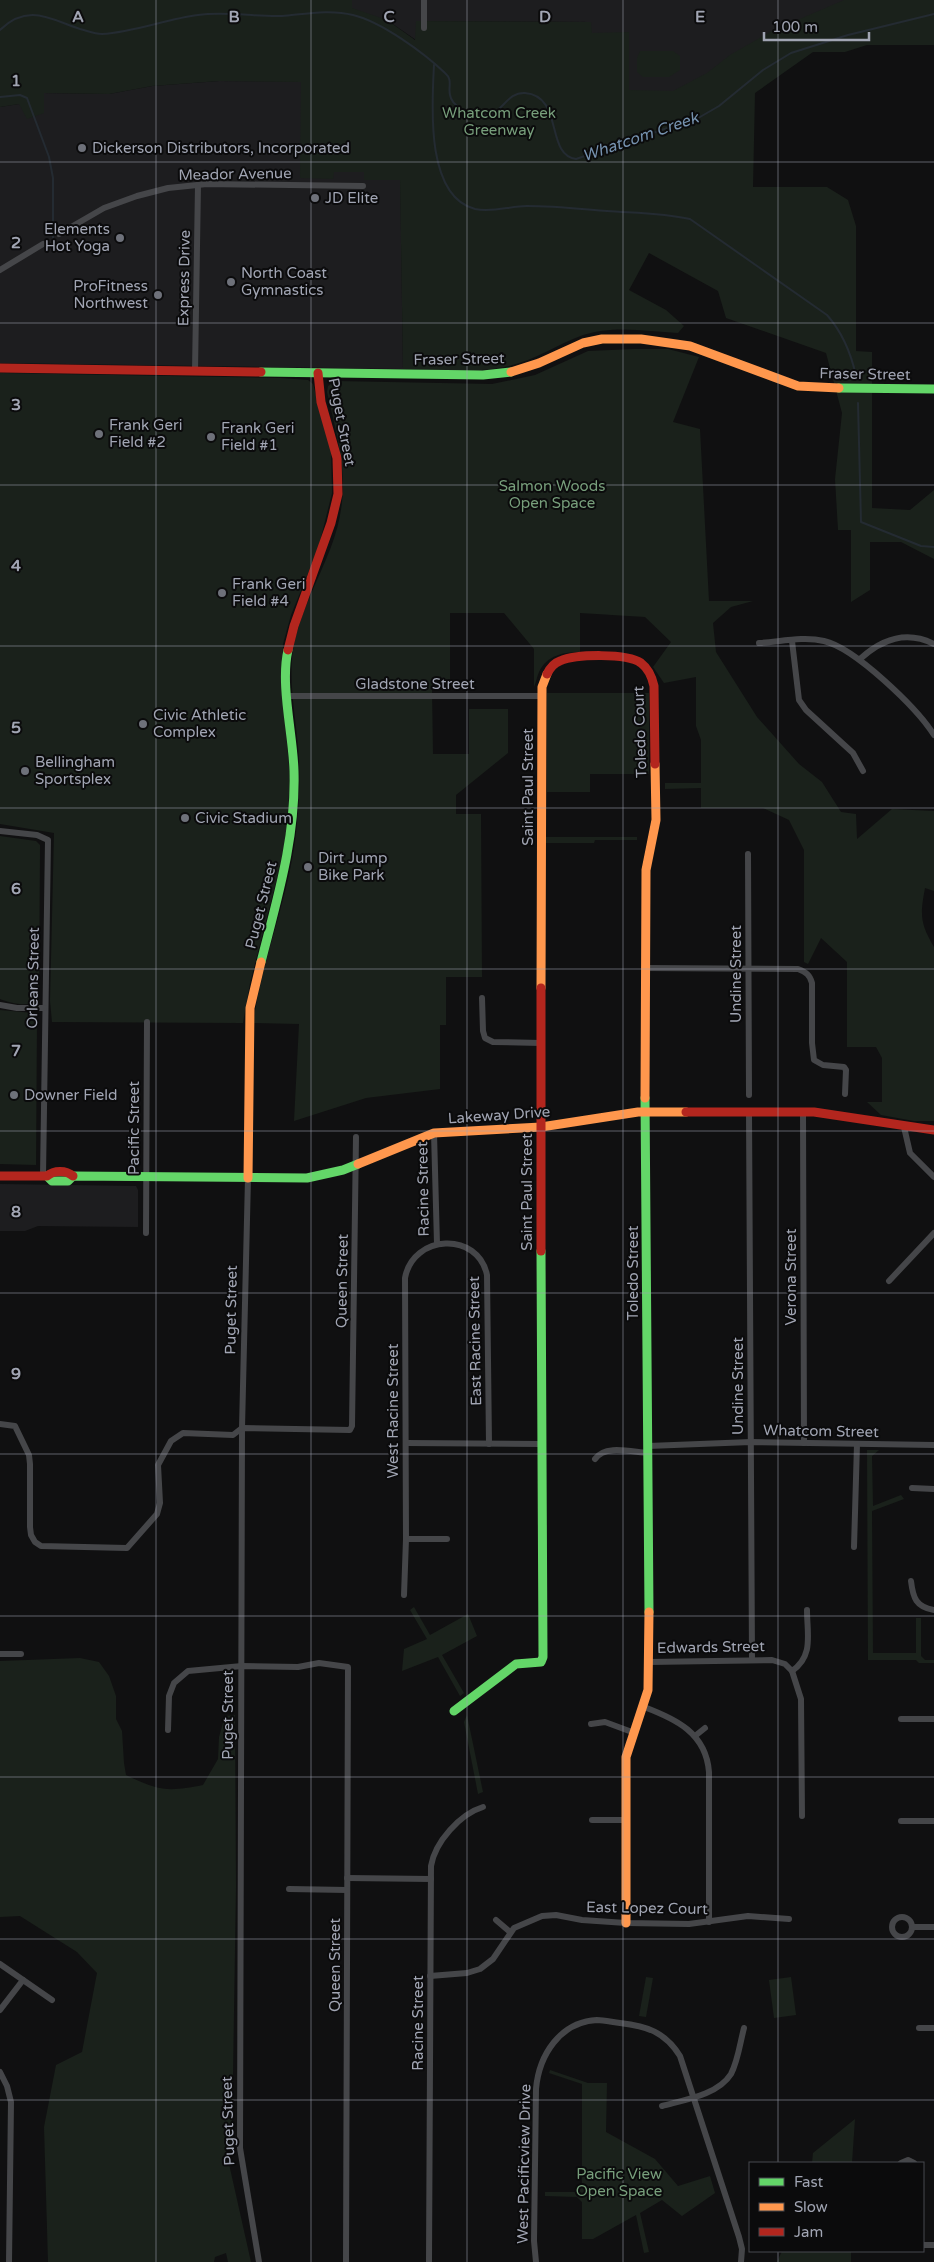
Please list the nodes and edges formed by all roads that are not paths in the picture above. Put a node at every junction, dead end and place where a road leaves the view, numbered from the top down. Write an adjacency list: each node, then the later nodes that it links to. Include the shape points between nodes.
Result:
1 (424, 0): 2 (street)
2 (424, 28)
3 (198, 185): 4 (street, Meador Avenue); 5 (street, Meador Avenue, via 137,196 104,208); 9 (street, Express Drive)
4 (363, 186)
5 (59, 234)
6 (43, 244): 7 (street)
7 (0, 270)
8 (0, 368): 9 (street, Fraser Street)
9 (195, 371): 10 (street, Fraser Street)
10 (318, 373): 11 (street, Fraser Street, via 483,376 532,366 590,341 617,338 690,346 798,386); 16 (street, Puget Street, via 337,458 338,494 325,543 291,637 286,665)
11 (934, 388)
12 (792, 641): 13 (street); 15 (street, via 825,641); 19 (street, via 799,700 853,753)
13 (758, 643)
14 (934, 644): 15 (street, via 917,637 893,638)
15 (860, 659): 18 (street, via 924,720)
16 (288, 696): 17 (street, Gladstone Street); 45 (street, Puget Street, via 294,771 293,810 289,851 250,1008)
17 (542, 696): 21 (street, Toledo Court, via 548,670 560,660 628,659 648,670 654,691 656,820); 29 (street, Saint Paul Street)
18 (934, 735)
19 (863, 771)
20 (0, 831): 27 (street, Orleans Street, via 37,834 48,840)
21 (652, 839): 23 (street, Toledo Street, via 646,870)
22 (748, 854): 24 (street, Undine Street)
23 (644, 968): 24 (street); 32 (street, Toledo Street)
24 (749, 968): 30 (street, via 798,969 810,977 813,1056 818,1064 844,1067); 31 (street, Undine Street)
25 (482, 998): 29 (street, via 485,1038 492,1042)
26 (0, 1005): 27 (street)
27 (44, 1008): 42 (street, Orleans Street)
28 (147, 1022): 43 (street, Pacific Street)
29 (541, 1043): 35 (street, Saint Paul Street)
30 (845, 1094)
31 (749, 1095)
32 (646, 1112): 33 (street, Lakeway Drive); 35 (street, Lakeway Drive); 59 (street, Toledo Street)
33 (749, 1112): 34 (street, Lakeway Drive); 52 (street, Undine Street)
34 (803, 1112): 36 (street, Lakeway Drive); 54 (street, Verona Street)
35 (541, 1127): 38 (street, Lakeway Drive); 56 (street, Saint Paul Street)
36 (904, 1127): 37 (street, Lakeway Drive); 44 (street, via 910,1153)
37 (934, 1130)
38 (434, 1133): 40 (street, Lakeway Drive); 48 (street, Racine Street)
39 (356, 1137): 40 (street, Queen Street)
40 (356, 1165): 45 (street, Lakeway Drive, via 307,1178); 51 (street, Queen Street, via 352,1426 350,1430)
41 (0, 1176): 42 (street, Lakeway Drive)
42 (45, 1176): 43 (street, Lakeway Drive, via 52,1172 68,1172 72,1176)
43 (146, 1177): 45 (street, Lakeway Drive); 46 (street, Pacific Street)
44 (934, 1177)
45 (248, 1178): 51 (street, Puget Street)
46 (146, 1233)
47 (934, 1233): 49 (street)
48 (436, 1244): 53 (street, West Racine Street, via 414,1256 407,1266 405,1278); 55 (street, East Racine Street, via 470,1249 485,1265)
49 (889, 1281)
50 (0, 1424): 51 (street, via 15,1426 29,1455 30,1527 35,1542 41,1546 119,1549 134,1542 157,1514 160,1503 158,1465 172,1441 183,1433 233,1435)
51 (242, 1428): 74 (street, Puget Street)
52 (750, 1442): 54 (street, Whatcom Street); 59 (street, Whatcom Street); 72 (street, Undine Street)
53 (406, 1443): 55 (street); 63 (street, West Racine Street)
54 (804, 1443): 57 (street, Whatcom Street)
55 (489, 1444): 56 (street)
56 (542, 1444): 77 (street, Saint Paul Street, via 543,1657 541,1662 516,1664)
57 (857, 1444): 58 (street, Whatcom Street); 65 (street)
58 (934, 1445)
59 (648, 1449): 60 (street, Whatcom Street, via 606,1451); 73 (street, Toledo Street)
60 (595, 1459)
61 (912, 1488): 62 (street)
62 (934, 1489)
63 (406, 1538): 64 (street); 67 (street, West Racine Street)
64 (447, 1540)
65 (854, 1547)
66 (912, 1581): 69 (street, via 916,1603)
67 (404, 1595)
68 (807, 1610): 75 (street, via 807,1653 803,1663)
69 (934, 1610)
70 (0, 1654): 71 (street)
71 (21, 1654)
72 (752, 1659): 73 (street, Edwards Street); 75 (street, Edwards Street, via 780,1662)
73 (649, 1662): 76 (street, Toledo Street)
74 (242, 1666): 82 (street, via 198,1669 180,1676 169,1696); 91 (street, Queen Street, via 273,1668 319,1663 348,1667); 114 (street, Puget Street, via 240,2148)
75 (792, 1672): 86 (street, via 801,1694)
76 (644, 1707): 83 (street, Toledo Street); 84 (street, via 674,1719)
77 (454, 1711)
78 (900, 1720): 79 (street)
79 (934, 1720)
80 (591, 1724): 83 (street, via 604,1722)
81 (705, 1728): 84 (street)
82 (168, 1730)
83 (632, 1732): 88 (street, Toledo Street, via 625,1769)
84 (695, 1736): 97 (street, via 702,1745 708,1768)
85 (483, 1807): 92 (street, Racine Street, via 472,1810 439,1842 433,1857)
86 (802, 1816)
87 (592, 1820): 88 (street)
88 (625, 1820): 98 (street, Toledo Street)
89 (901, 1821): 90 (street)
90 (934, 1821)
91 (347, 1878): 92 (street); 94 (street, Queen Street)
92 (431, 1879): 103 (street, Racine Street)
93 (288, 1889): 94 (street)
94 (347, 1890): 115 (street, Queen Street)
95 (789, 1919): 97 (street, East Lopez Court, via 748,1916)
96 (496, 1920): 101 (street)
97 (709, 1922): 98 (street, East Lopez Court)
98 (626, 1923): 101 (street, East Lopez Court, via 548,1915 534,1918)
99 (912, 1927): 100 (street)
100 (934, 1928)
101 (510, 1932): 103 (street, East Lopez Court, via 493,1959 480,1969)
102 (0, 1964): 104 (street)
103 (430, 1976): 116 (street, Racine Street)
104 (23, 1980): 105 (street); 106 (street)
105 (52, 2000)
106 (0, 2010)
107 (744, 2028): 111 (street, via 731,2074 720,2086)
108 (919, 2028): 109 (street)
109 (934, 2028)
110 (0, 2072): 113 (street, via 11,2102)
111 (693, 2097): 112 (street); 117 (street, West Pacificview Drive, via 680,2056 664,2036 644,2026 590,2021 566,2030 554,2042 540,2068 536,2089); 118 (street, West Pacificview Drive, via 739,2237)
112 (662, 2106)
113 (9, 2262)
114 (259, 2262)
115 (346, 2262)
116 (429, 2262)
117 (536, 2262)
118 (741, 2262)

